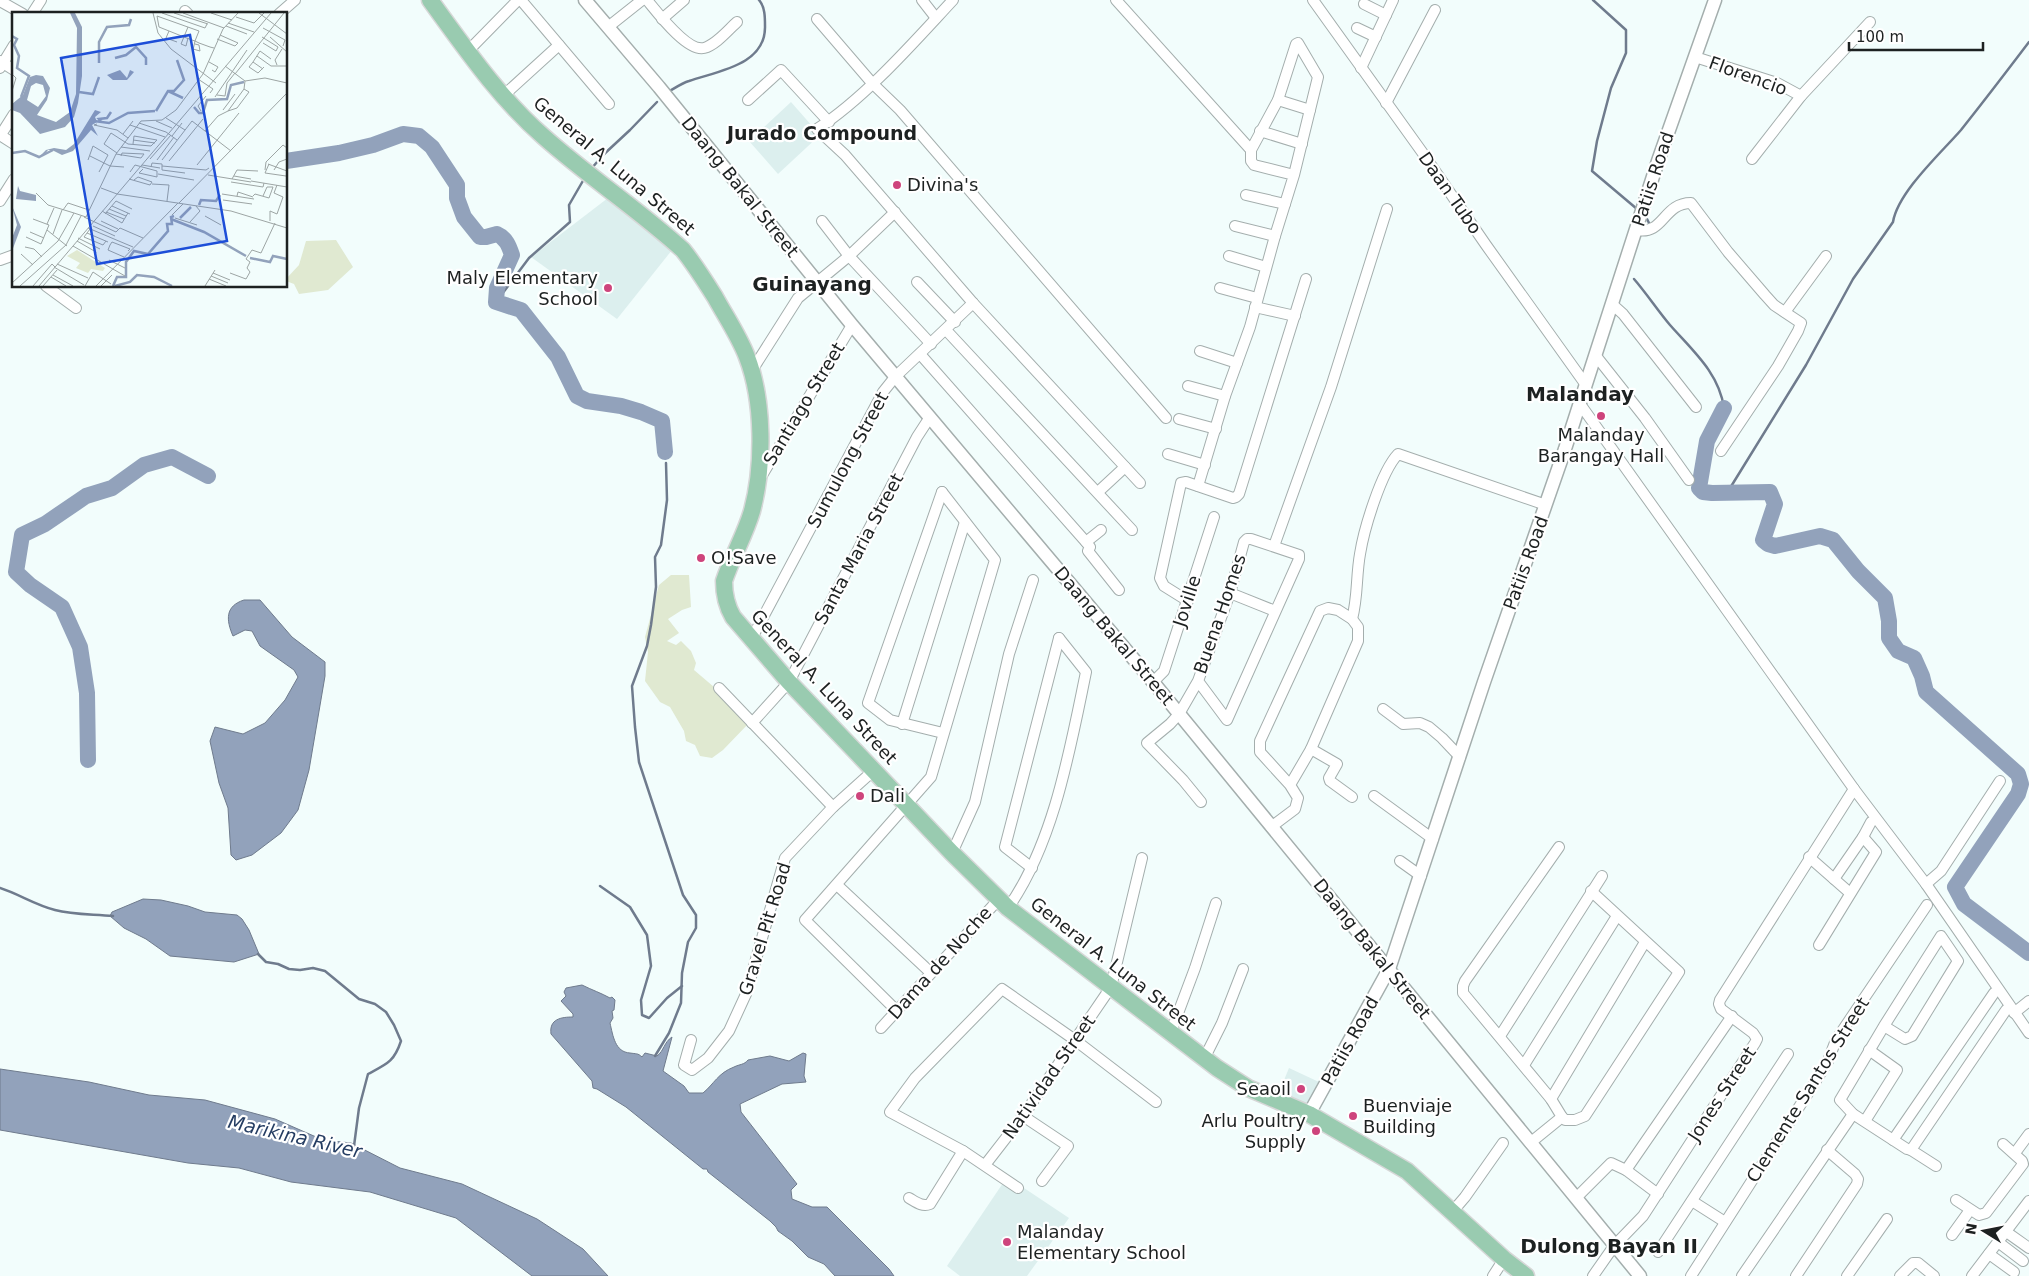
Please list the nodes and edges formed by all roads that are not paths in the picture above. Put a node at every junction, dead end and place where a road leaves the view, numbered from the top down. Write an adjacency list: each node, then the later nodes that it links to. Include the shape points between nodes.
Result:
1 (41, 0): 19 (street)
2 (295, 0): 20 (street)
3 (430, 0): 32 (main road, General A. Luna Street)
4 (520, 0): 30 (street); 32 (street)
5 (585, 0): 27 (street, Daang Bakal Street)
6 (642, 0): 27 (street)
7 (647, 0): 22 (street)
8 (684, 0): 22 (street)
9 (922, 0): 23 (street)
10 (953, 0): 23 (street)
11 (1116, 0): 50 (street)
12 (1313, 0): 35 (street, Daan Tubo)
13 (1393, 0): 21 (street)
14 (1715, 0): 33 (street, Patiis Road)
15 (0, 1): 18 (street)
16 (1364, 4): 21 (street)
17 (1435, 10): 41 (street)
18 (19, 12)
19 (33, 12)
20 (281, 12)
21 (1386, 15): 29 (street)
22 (662, 18): 25 (street, via 692,46 704,48)
23 (936, 18): 36 (street)
24 (817, 20): 36 (street)
25 (737, 22)
26 (1870, 22): 38 (street)
27 (608, 27): 70 (street, Daang Bakal Street)
28 (1357, 28): 29 (street)
29 (1376, 37): 35 (street)
30 (560, 45): 37 (street); 42 (street)
31 (12, 48): 34 (street)
32 (468, 51): 37 (main road, General A. Luna Street)
33 (1695, 57): 38 (street, Florencio, via 1777,83); 61 (street, Patiis Road)
34 (1, 64)
35 (1361, 68): 41 (street, Daan Tubo)
36 (872, 83): 45 (street); 96 (street, via 900,110)
37 (503, 96): 88 (main road, General A. Luna Street, via 543,137 666,234 690,259 732,326)
38 (1800, 96): 51 (street)
39 (748, 100): 45 (street, via 781,70)
40 (1278, 100): 43 (street); 43 (street, via 1298,43 1318,77); 46 (street)
41 (1386, 103): 91 (street, Daan Tubo)
42 (609, 104)
43 (1310, 110): 49 (street)
44 (12, 117): 47 (street)
45 (829, 122): 58 (street, via 817,129 845,155)
46 (1260, 131): 49 (street); 50 (street)
47 (0, 135): 48 (street)
48 (12, 143)
49 (1302, 144): 52 (street)
50 (1251, 150): 52 (street, via 1254,165)
51 (1752, 159)
52 (1294, 174): 56 (street)
53 (12, 182): 55 (street)
54 (1246, 195): 56 (street)
55 (0, 201)
56 (1285, 204): 62 (street)
57 (1387, 210): 114 (street, via 1331,387)
58 (895, 212): 64 (street); 75 (street)
59 (822, 222): 64 (street)
60 (1235, 226): 62 (street)
61 (1637, 230): 76 (street, Patiis Road); 78 (street, via 1653,229 1675,206 1691,203 1747,274 1774,305)
62 (1275, 236): 68 (street)
63 (12, 256): 67 (street)
64 (849, 256): 70 (street); 83 (street)
65 (1229, 256): 68 (street)
66 (1826, 256): 78 (street)
67 (0, 260)
68 (1266, 267): 74 (street)
69 (1306, 279): 79 (street)
70 (817, 282): 81 (street, Daang Bakal Street); 88 (street, via 798,298)
71 (917, 282): 80 (street)
72 (49, 288): 77 (street)
73 (1220, 288): 74 (street)
74 (1256, 302): 79 (street); 87 (street)
75 (973, 303): 80 (street, Sumulong Street); 102 (street)
76 (1613, 305): 86 (street, Patiis Road); 94 (street)
77 (76, 308)
78 (1785, 312): 99 (street, via 1801,323 1798,331)
79 (1295, 316): 106 (street, via 1239,494 1233,498)
80 (955, 322): 82 (street, Sumulong Street)
81 (852, 325): 89 (street, Daang Bakal Street); 104 (street, Santiago Street)
82 (946, 330): 83 (street, Sumulong Street); 107 (street)
83 (930, 344): 85 (street, Sumulong Street)
84 (1200, 351): 87 (street)
85 (920, 354): 89 (street, Sumulong Street); 113 (street)
86 (1596, 356): 91 (street, Patiis Road); 103 (street)
87 (1237, 363): 92 (street)
88 (752, 372): 104 (main road, General A. Luna Street, via 759,411)
89 (896, 377): 95 (street, Daang Bakal Street); 121 (street, Sumulong Street, via 883,392)
90 (1188, 386): 92 (street)
91 (1586, 386): 93 (street, Patiis Road)
92 (1225, 396): 98 (street)
93 (1580, 404): 108 (street, Patiis Road); 136 (street)
94 (1696, 407)
95 (930, 417): 123 (street, Santa Maria Street); 124 (street, Daang Bakal Street)
96 (1166, 418)
97 (1178, 419): 98 (street)
98 (1216, 429): 101 (street)
99 (1721, 451)
100 (1168, 454): 101 (street)
101 (1205, 465): 106 (street)
102 (1125, 467): 105 (street); 107 (street)
103 (1689, 480)
104 (757, 482): 121 (main road, General A. Luna Street, via 752,510 730,563 724,587 727,607)
105 (1140, 483)
106 (1198, 486): 118 (street, via 1181,483 1160,573 1164,586)
107 (1098, 492): 112 (street)
108 (1546, 505): 120 (street, via 1398,454 1387,469 1367,528 1360,555 1358,592); 132 (street, Patiis Road)
109 (1214, 517): 118 (street, Joville)
110 (965, 522): 129 (street); 129 (street, via 942,492 868,703 890,720); 130 (street, via 996,560)
111 (1101, 530): 113 (street)
112 (1132, 530)
113 (1086, 542): 116 (street, via 1090,547 1088,551)
114 (1274, 546): 117 (street, Buena Homes, via 1247,539 1244,542); 119 (street, Buena Homes, via 1299,555)
115 (1033, 580): 147 (street, via 1008,654 975,802)
116 (1119, 590)
117 (1230, 593): 119 (street); 122 (street, Buena Homes)
118 (1188, 601): 124 (street, Joville, via 1164,671)
119 (1275, 611): 122 (street, via 1227,720)
120 (1352, 619): 131 (street, via 1358,627 1358,641); 135 (street, via 1338,610 1328,608 1320,611 1262,735 1260,752)
121 (752, 638): 123 (main road, General A. Luna Street)
122 (1198, 681): 127 (street, Buena Homes)
123 (789, 682): 128 (street, Santa Maria Street); 133 (main road, General A. Luna Street)
124 (1153, 682): 127 (street, Daang Bakal Street)
125 (719, 688): 128 (street)
126 (1383, 709): 132 (street, via 1404,724 1420,723 1429,727)
127 (1179, 714): 139 (street, Buena Homes, via 1147,743); 143 (street, Daang Bakal Street)
128 (752, 723): 141 (street)
129 (902, 724): 130 (street)
130 (944, 733): 140 (street, via 931,778)
131 (1311, 749): 135 (street); 138 (street, via 1337,764 1330,781)
132 (1460, 758): 145 (street, Patiis Road)
133 (873, 771): 140 (main road, General A. Luna Street); 141 (street, Gravel Pit Road)
134 (2000, 782): 155 (street, via 1941,871)
135 (1290, 785): 143 (street, via 1298,798 1296,809)
136 (1854, 788): 149 (street, Jones Street); 155 (street)
137 (1374, 796): 145 (street)
138 (1352, 797)
139 (1201, 802)
140 (906, 805): 147 (main road, General A. Luna Street); 156 (street)
141 (833, 806): 181 (street, Gravel Pit Road, via 785,858 746,994 729,1031 712,1054 694,1070 684,1067)
142 (1871, 822): 144 (street)
143 (1271, 827): 168 (street, Daang Bakal Street)
144 (1863, 837): 154 (street); 158 (street, via 1876,852)
145 (1433, 839): 152 (street, Patiis Road)
146 (1559, 847): 180 (street, via 1463,986 1463,993)
147 (952, 854): 159 (main road, General A. Luna Street)
148 (1142, 858): 170 (street)
149 (1809, 858): 154 (street); 175 (street, Jones Street, via 1720,1000 1721,1009)
150 (1400, 861): 152 (street)
151 (1032, 868): 151 (street, Dama de Noche, via 1064,776 1086,672 1059,638 1005,847); 159 (street, Dama de Noche)
152 (1421, 876): 168 (street, Patiis Road)
153 (1602, 876): 157 (street)
154 (1834, 879): 158 (street)
155 (1926, 884): 174 (street)
156 (837, 885): 169 (street); 173 (street, via 805,920)
157 (1591, 892): 162 (street); 180 (street)
158 (1850, 893): 166 (street)
159 (1003, 903): 169 (street, Dama de Noche); 170 (main road, General A. Luna Street)
160 (1216, 903): 178 (street)
161 (1927, 905): 217 (street, Clemente Santos Street, via 1836,1040 1817,1079)
162 (1617, 916): 165 (street); 186 (street)
163 (1948, 926): 164 (street)
164 (1941, 936): 176 (street); 176 (street, via 1958,961 1912,1036 1905,1039)
165 (1645, 942): 187 (street); 192 (street, via 1678,972 1585,1116 1575,1120)
166 (1819, 945)
167 (1243, 969): 185 (street, via 1222,1024)
168 (1389, 969): 189 (street, Patiis Road); 197 (street, Daang Bakal Street)
169 (930, 972): 173 (street, Dama de Noche)
170 (1110, 988): 178 (main road, General A. Luna Street); 182 (street, Natividad Street)
171 (1994, 993): 195 (street)
172 (2029, 1001): 174 (street)
173 (896, 1010): 177 (street, Dama de Noche)
174 (2010, 1012): 179 (street); 200 (street)
175 (1732, 1016): 205 (street); 208 (street, Jones Street, via 1757,1038)
176 (1884, 1026): 183 (street)
177 (881, 1028)
178 (1171, 1032): 185 (main road, General A. Luna Street)
179 (2029, 1033)
180 (1500, 1036): 186 (street)
181 (692, 1040)
182 (1075, 1040): 188 (street); 191 (street, Natividad Street); 201 (street, via 1002,989 916,1078 890,1112)
183 (1869, 1050): 190 (street, via 1840,1100); 193 (street, via 1897,1070)
184 (1788, 1054): 212 (street)
185 (1204, 1059): 189 (main road, General A. Luna Street, via 1248,1088)
186 (1524, 1064): 187 (street)
187 (1551, 1099): 192 (street)
188 (1156, 1102)
189 (1309, 1114): 215 (main road, General A. Luna Street, via 1407,1171)
190 (1853, 1114): 193 (street); 199 (street)
191 (1023, 1116): 203 (street, Natividad Street); 206 (street, via 1068,1146)
192 (1562, 1117): 197 (street)
193 (1865, 1122): 195 (street)
194 (2029, 1134): 202 (street)
195 (1893, 1140): 200 (street)
196 (1503, 1143): 215 (street)
197 (1530, 1143): 210 (street, Daang Bakal Street)
198 (2003, 1144): 202 (street)
199 (1827, 1150): 233 (street); 234 (street, via 1855,1174 1857,1184)
200 (1911, 1150): 204 (street)
201 (963, 1151): 203 (street); 209 (street, via 930,1204 926,1206)
202 (2015, 1153): 214 (street, via 2023,1164 1986,1214 1978,1215)
203 (985, 1165): 207 (street)
204 (1936, 1166)
205 (1626, 1170): 208 (street); 210 (street, via 1609,1164)
206 (1042, 1181)
207 (1018, 1188)
208 (1658, 1194): 221 (street, Jones Street, via 1643,1216)
209 (909, 1198)
210 (1576, 1198): 221 (street, Daang Bakal Street)
211 (1956, 1200): 214 (street)
212 (1692, 1201): 217 (street); 223 (street)
213 (2029, 1201): 218 (street)
214 (1970, 1210): 219 (street)
215 (1453, 1211): 225 (main road, General A. Luna Street)
216 (1887, 1219): 235 (street)
217 (1725, 1222): 232 (street, Clemente Santos Street)
218 (2005, 1231): 220 (street); 222 (street)
219 (1952, 1235)
220 (1998, 1242): 224 (street); 226 (street)
221 (1614, 1246): 230 (street, Jones Street); 231 (street, Daang Bakal Street)
222 (2029, 1248)
223 (1658, 1252)
224 (1989, 1254): 227 (street); 238 (street)
225 (1504, 1259): 228 (street); 229 (main road, General A. Luna Street)
226 (2023, 1261)
227 (2014, 1272)
228 (1492, 1276)
229 (1526, 1276)
230 (1593, 1276)
231 (1640, 1276)
232 (1691, 1276)
233 (1742, 1276)
234 (1796, 1276)
235 (1847, 1276)
236 (1900, 1276): 237 (street, via 1913,1263 1918,1263)
237 (1934, 1276)
238 (1972, 1276)

